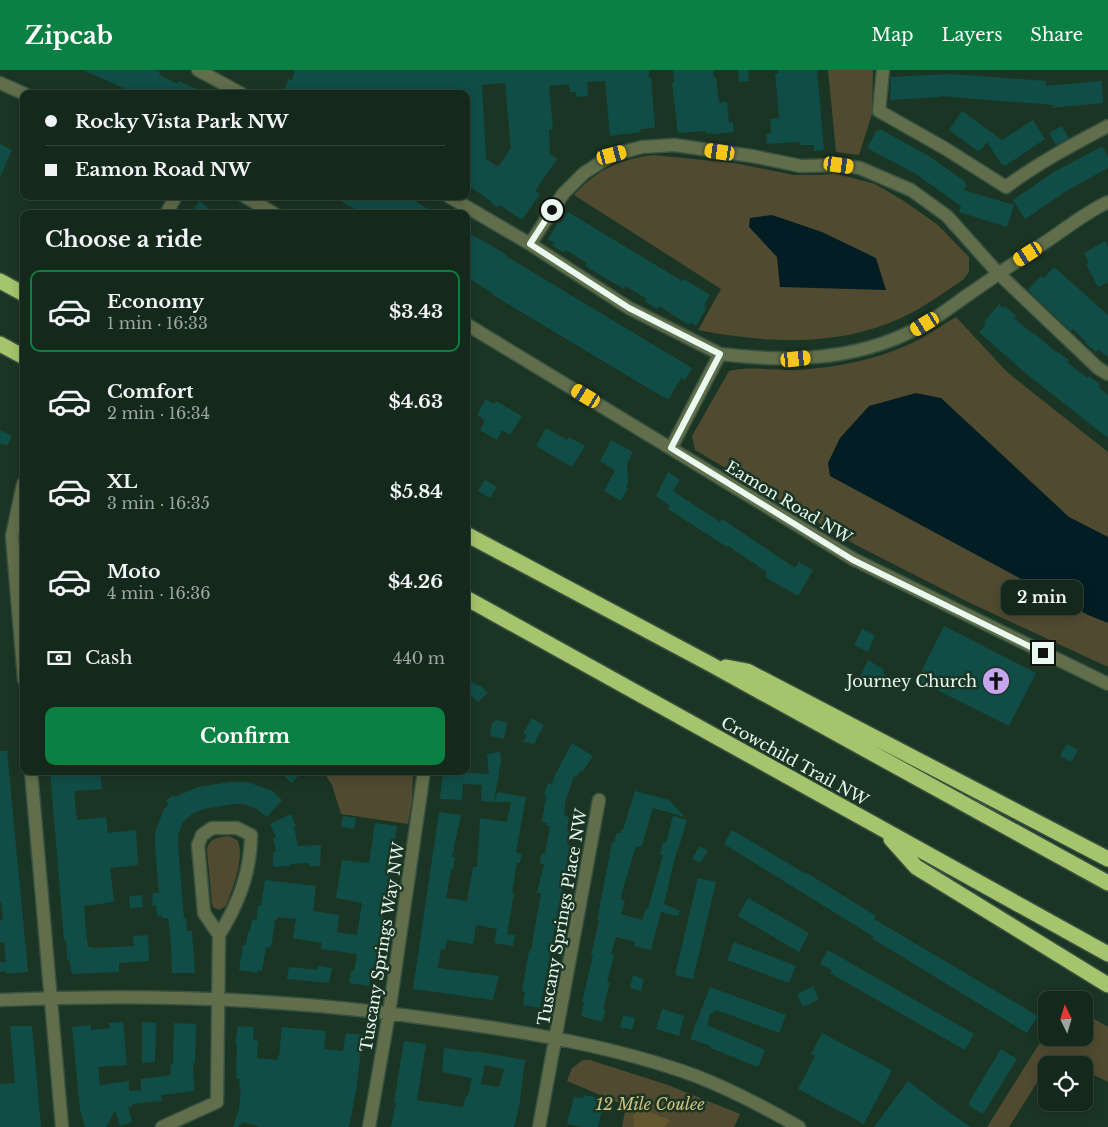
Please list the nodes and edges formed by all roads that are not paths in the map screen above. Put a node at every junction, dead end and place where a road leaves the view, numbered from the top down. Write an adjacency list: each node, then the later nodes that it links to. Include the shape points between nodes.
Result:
1 (198, 70): 4 (street)
2 (883, 70): 6 (street, via 879,111 1006,187 1054,154)
3 (0, 82): 5 (street)
4 (235, 90)
5 (20, 92)
6 (1108, 126)
7 (251, 200): 10 (street)
8 (455, 200): 11 (street)
9 (1108, 202): 12 (street)
10 (268, 210)
11 (530, 244): 12 (street, via 563,194 584,173 612,155 642,146 674,145 801,166 860,168 911,190 947,216); 17 (street, via 629,308)
12 (998, 273): 17 (street, via 937,317 878,345 838,355 796,359); 19 (street, via 1064,337)
13 (0, 281): 14 (highway)
14 (20, 292)
15 (470, 326): 20 (street, Eamon Road NW)
16 (0, 344): 18 (highway)
17 (720, 354): 20 (street)
18 (20, 355)
19 (1108, 374)
20 (671, 448): 26 (street, Eamon Road NW, via 853,560)
21 (20, 498): 24 (street, via 12,536)
22 (470, 536): 25 (highway)
23 (470, 600): 30 (highway, Crowchild Trail NW)
24 (20, 632)
25 (712, 665): 31 (highway, via 747,671); 32 (highway)
26 (1108, 684)
27 (31, 775): 36 (street)
28 (423, 775): 39 (street, Tuscany Springs Way NW)
29 (599, 800): 40 (street, Tuscany Springs Place NW)
30 (883, 830): 34 (highway, Crowchild Trail NW); 35 (highway, via 916,866)
31 (1108, 859)
32 (1108, 883)
33 (219, 935): 33 (street, via 204,913 198,845 202,834 212,828 237,828 251,836 251,850 243,887 232,916); 37 (street)
34 (1108, 954)
35 (1108, 985)
36 (50, 998): 37 (street); 38 (street); 41 (street)
37 (217, 998): 39 (street); 42 (street, via 216,1102)
38 (0, 1000)
39 (389, 1013): 40 (street); 43 (street, Tuscany Springs Way NW)
40 (556, 1039): 44 (street, Tuscany Springs Place NW); 45 (street, via 606,1049 695,1076 736,1093)
41 (62, 1127)
42 (162, 1127)
43 (369, 1127)
44 (538, 1127)
45 (799, 1127)

